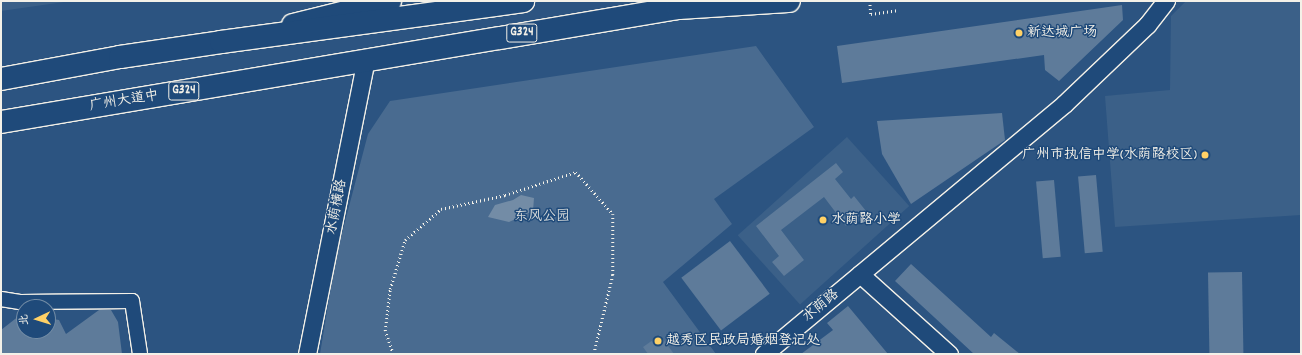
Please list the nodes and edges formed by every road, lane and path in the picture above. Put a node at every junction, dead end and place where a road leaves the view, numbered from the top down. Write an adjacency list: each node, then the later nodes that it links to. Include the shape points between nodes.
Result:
1 (390, 1): 7 (main road)
2 (523, 1): 10 (main road, G324)
3 (704, 1): 8 (main road)
4 (789, 1): 8 (main road, G324)
5 (870, 1): 9 (path, via 871,14)
6 (1166, 1): 14 (street, 水荫路, via 1146,25 1064,104)
7 (368, 3): 10 (main road)
8 (678, 8): 11 (main road, G324)
9 (898, 10)
10 (250, 38): 12 (main road, G324, via 120,57)
11 (366, 59): 13 (main road, 广州大道中 / G324); 17 (street, 水荫横路)
12 (1, 79)
13 (1, 122)
14 (860, 274): 20 (street, 水荫路); 21 (street)
15 (1, 298): 16 (street, via 20,302 132,301)
16 (140, 354)
17 (307, 354)
18 (393, 354): 19 (path, via 386,331 390,289 405,240 441,209 505,195 576,172 612,214 613,275)
19 (594, 354)
20 (764, 354)
21 (948, 354)

